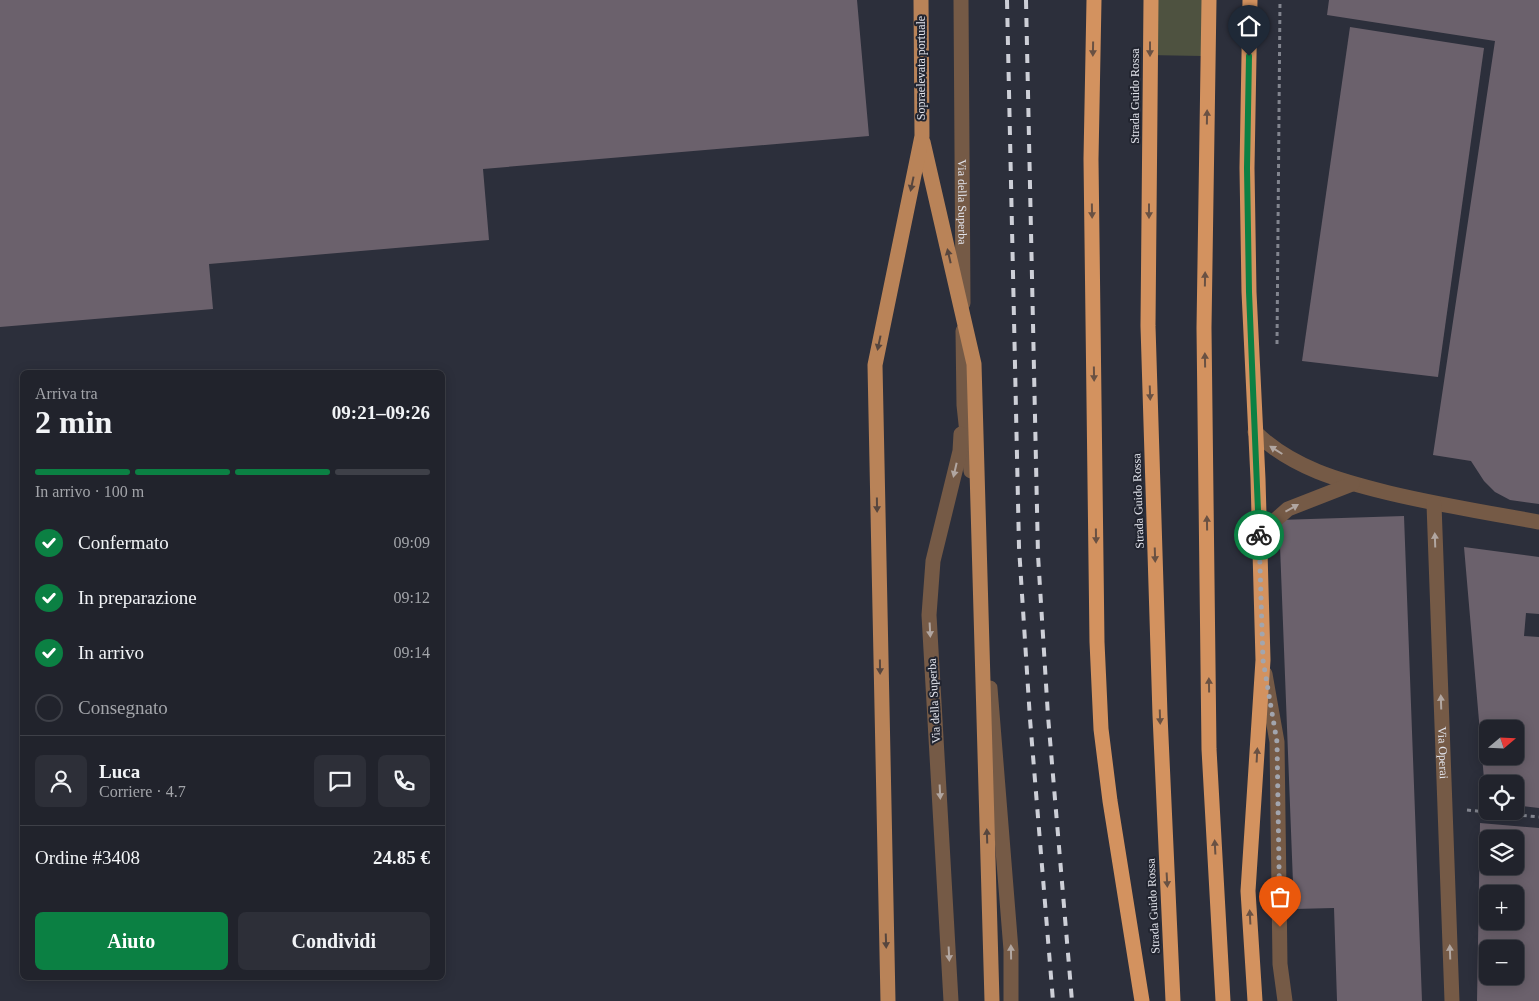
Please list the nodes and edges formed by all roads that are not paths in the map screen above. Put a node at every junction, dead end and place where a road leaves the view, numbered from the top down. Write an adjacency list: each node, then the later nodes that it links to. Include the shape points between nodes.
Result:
1 (921, 0): 7 (main road, Sopraelevata portuale)
2 (961, 0): 8 (street, Via della Superba)
3 (1094, 0): 19 (highway, one-way to 19, via 1091,158 1101,729)
4 (1151, 0): 20 (highway, Strada Guido Rossa, one-way to 20, via 1148,326)
5 (1209, 0): 21 (highway, one-way to 5, via 1209,749 1204,328)
6 (1250, 0): 9 (highway, via 1247,177)
7 (922, 136): 15 (main road, one-way to 15, via 874,365); 17 (main road, one-way to 7, via 974,364)
8 (964, 405): 16 (street, Via della Superba, one-way to 16, via 960,451 933,561 929,615); 18 (street, Via della Superba, one-way to 8, via 1010,940)
9 (1255, 432): 10 (street, one-way to 9, via 1303,466 1270,446); 13 (highway)
10 (1352, 484): 11 (street); 13 (street, one-way to 10, via 1273,522 1288,509)
11 (1434, 504): 12 (street); 24 (street, Via Operai, one-way to 11)
12 (1539, 522)
13 (1259, 543): 14 (highway)
14 (1263, 660): 22 (highway, one-way to 14, via 1248,890); 23 (street, via 1277,742 1280,964)
15 (888, 1001)
16 (951, 1001)
17 (992, 1001)
18 (1010, 1001)
19 (1142, 1001)
20 (1173, 1001)
21 (1223, 1001)
22 (1255, 1001)
23 (1285, 1001)
24 (1452, 1001)

